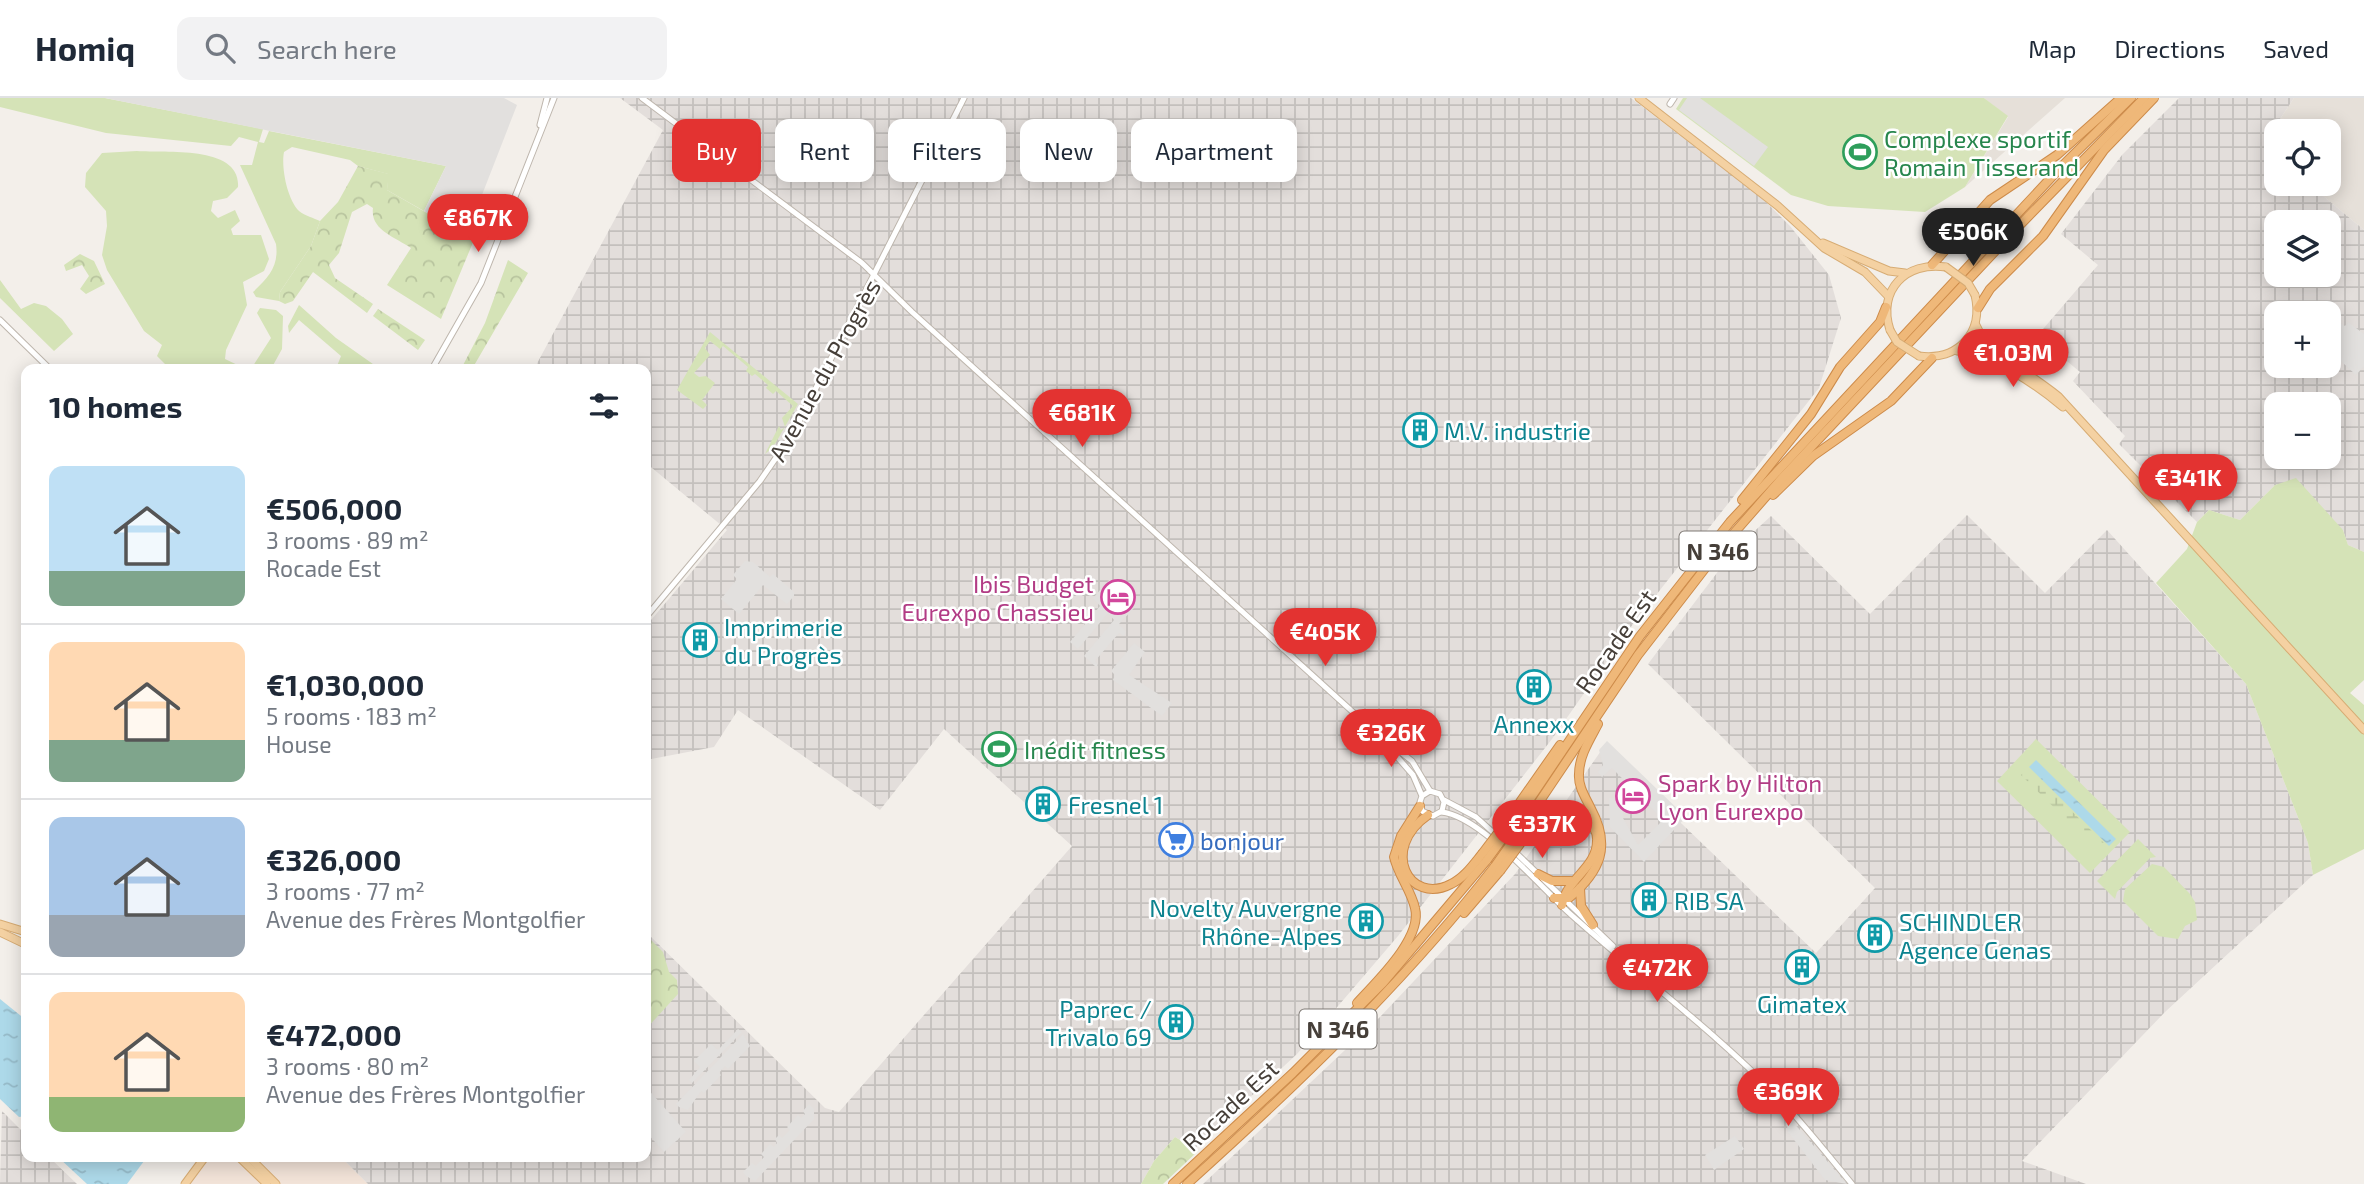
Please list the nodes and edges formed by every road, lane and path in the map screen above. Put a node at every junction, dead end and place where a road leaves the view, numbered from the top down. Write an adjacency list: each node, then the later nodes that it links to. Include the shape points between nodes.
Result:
1 (547, 98): 10 (street)
2 (554, 98): 10 (street)
3 (642, 98): 14 (street)
4 (964, 98): 14 (street, Avenue du Progrès)
5 (1639, 98): 11 (main road)
6 (2120, 98): 12 (highway, via 2057,155 1990,200)
7 (2130, 98): 26 (highway, Rocade Est / N 346)
8 (2144, 98): 25 (highway, Rocade Est / N 346)
9 (2154, 98): 17 (highway, via 2095,161 2032,249 1996,283)
10 (534, 145): 23 (street, via 481,283)
11 (1805, 231): 13 (main road, via 1866,262); 15 (main road, via 1865,272)
12 (1932, 265): 13 (main road); 17 (main road, bridge, via 1946,267 1968,283)
13 (1906, 273): 15 (main road)
14 (876, 276): 27 (street, Avenue du Progrès, via 786,445); 30 (street)
15 (1888, 296): 16 (main road)
16 (1886, 307): 21 (main road, bridge, via 1897,342 1919,356); 26 (highway, via 1880,322 1840,367 1811,414 1733,510)
17 (1978, 308): 19 (main road)
18 (0, 320): 22 (street)
19 (1976, 325): 20 (main road); 24 (main road, via 1984,340 2033,374)
20 (1957, 351): 21 (main road); 24 (main road, via 1968,351 2022,378)
21 (1932, 358): 25 (highway, via 1891,401 1820,450 1763,506)
22 (45, 364)
23 (435, 364)
24 (2074, 415): 29 (main road)
25 (1754, 509): 28 (highway, Rocade Est / N 346, via 1665,618)
26 (1730, 522): 38 (highway, Rocade Est / N 346, bridge, via 1640,636 1584,718 1575,723)
27 (651, 611)
28 (1602, 709): 37 (highway, Rocade Est / N 346); 41 (highway, via 1578,775 1603,832 1603,845)
29 (2364, 727)
30 (1376, 733): 31 (street, via 1412,761); 32 (street, via 1413,775)
31 (1430, 791): 32 (street); 33 (street)
32 (1422, 796): 34 (street)
33 (1444, 800): 35 (street); 39 (street, via 1476,817)
34 (1420, 806): 36 (street); 49 (highway, via 1394,857 1415,907 1415,927 1380,977 1336,1024)
35 (1441, 811): 36 (street); 42 (street, via 1476,826)
36 (1428, 815): 38 (highway, via 1414,827 1401,849 1403,865 1417,884 1433,889 1449,886)
37 (1520, 838): 40 (highway, via 1550,814 1564,810 1580,814 1593,825 1598,839 1594,856); 57 (highway, Rocade Est / N 346, bridge, via 1369,1012)
38 (1484, 857): 49 (highway, Rocade Est / N 346, via 1420,942)
39 (1538, 874): 40 (highway, via 1552,881); 42 (street)
40 (1572, 881): 42 (highway)
41 (1580, 888): 42 (highway); 44 (highway, via 1581,906)
42 (1559, 900): 44 (street); 48 (street)
43 (0, 924): 45 (main road)
44 (1593, 925): 48 (street)
45 (21, 930)
46 (0, 932): 47 (main road)
47 (21, 942)
48 (1628, 960): 58 (street, via 1775,1094)
49 (1334, 1033): 56 (highway, Rocade Est / N 346)
50 (200, 1162): 53 (main road)
51 (244, 1162): 54 (main road)
52 (254, 1162): 55 (main road)
53 (185, 1184)
54 (267, 1184)
55 (276, 1184)
56 (1173, 1184)
57 (1187, 1184)
58 (1852, 1184)

